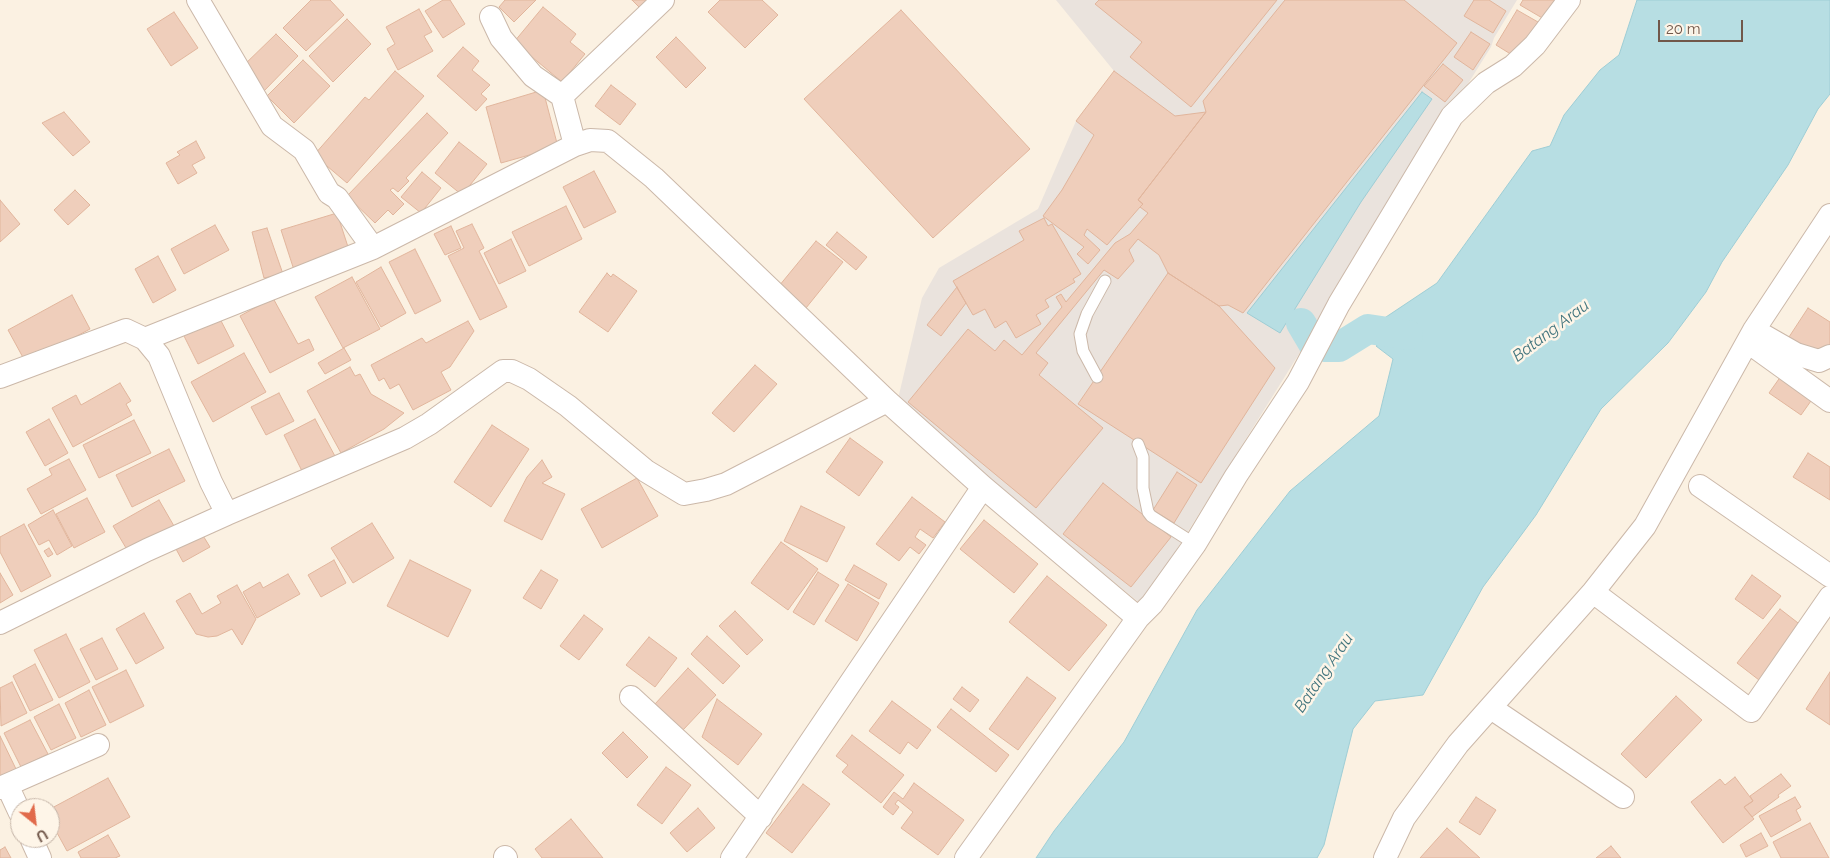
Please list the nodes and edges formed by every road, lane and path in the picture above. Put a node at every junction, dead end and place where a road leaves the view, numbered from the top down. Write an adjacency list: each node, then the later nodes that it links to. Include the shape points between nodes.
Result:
1 (198, 0): 8 (street, via 272,126 304,150 329,193 337,198)
2 (663, 0): 5 (street)
3 (1569, 0): 21 (street, via 1535,45 1513,66 1486,83 1452,116 1339,304 1298,382)
4 (491, 17): 5 (street, via 501,38 533,76)
5 (562, 96): 6 (street)
6 (574, 145): 8 (street); 15 (street, via 590,140 608,141 654,178)
7 (1830, 215): 10 (street)
8 (373, 248): 11 (street)
9 (1105, 281): 14 (lane, via 1080,334 1083,351)
10 (1751, 336): 12 (street, via 1820,361); 16 (street); 23 (street, via 1645,526)
11 (146, 339): 13 (street, via 126,330); 20 (street, via 159,356)
12 (1830, 356)
13 (0, 377)
14 (1097, 377)
15 (887, 400): 18 (street); 20 (street, via 726,484 684,494 646,472 568,406 529,379 512,371 503,371 405,438)
16 (1830, 401)
17 (1138, 444): 21 (lane, via 1143,457 1143,488 1148,512)
18 (983, 486): 25 (street); 33 (street)
19 (1700, 486): 22 (street)
20 (227, 514): 26 (street)
21 (1195, 544): 25 (street, via 1152,604)
22 (1830, 576)
23 (1593, 592): 24 (street, via 1751,711); 28 (street)
24 (1830, 597)
25 (1138, 618): 35 (street)
26 (0, 623)
27 (631, 697): 33 (street)
28 (1491, 708): 31 (street); 36 (street, via 1458,744 1404,818)
29 (98, 746): 30 (street)
30 (4, 786): 32 (street)
31 (1623, 797)
32 (11, 798)
33 (761, 817): 34 (street)
34 (732, 858)
35 (966, 858)
36 (1385, 858)

